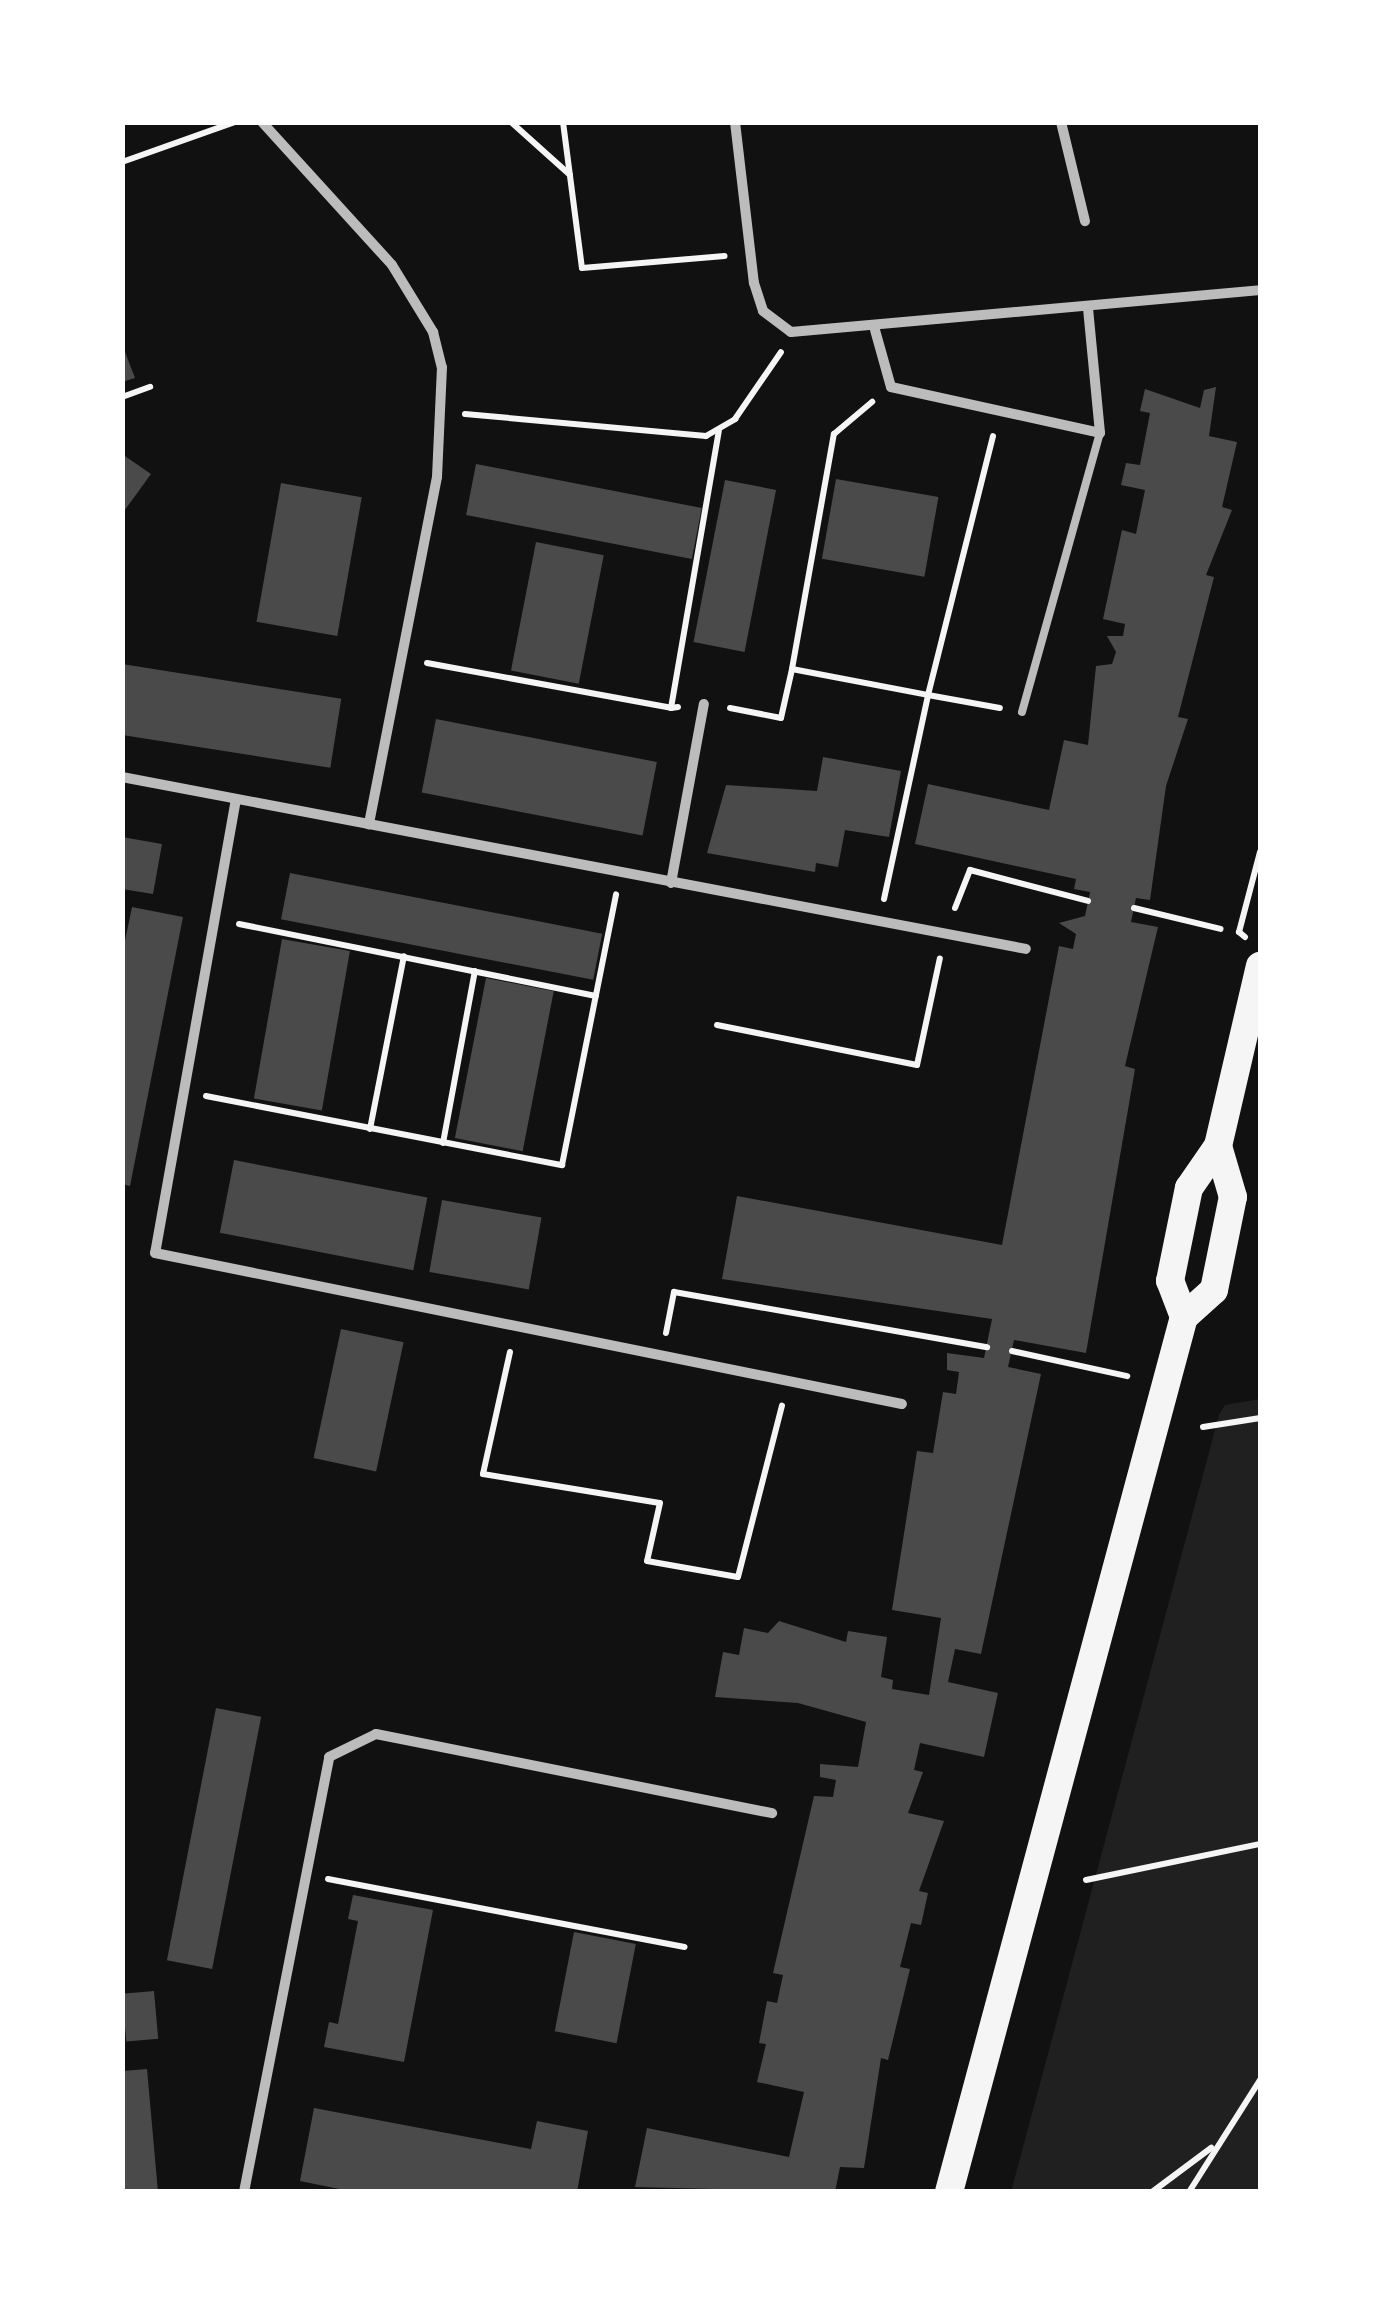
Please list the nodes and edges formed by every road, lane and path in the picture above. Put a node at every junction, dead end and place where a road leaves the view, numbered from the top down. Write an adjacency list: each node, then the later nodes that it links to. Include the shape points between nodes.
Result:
1 (236, 122): 7 (path)
2 (262, 122): 19 (street, via 416,300 434,332)
3 (511, 122): 8 (path)
4 (563, 122): 8 (path)
5 (735, 122): 10 (street)
6 (1061, 122): 9 (street)
7 (122, 162)
8 (570, 176): 10 (path, via 582,268)
9 (1085, 221)
10 (750, 254): 14 (street, via 763,311)
11 (1260, 290): 12 (street)
12 (1088, 308): 13 (street); 21 (street)
13 (875, 330): 14 (street); 16 (street)
14 (791, 332): 20 (path)
15 (150, 387): 17 (path)
16 (891, 387): 18 (street); 23 (path, via 834,434)
17 (122, 396)
18 (1000, 409): 21 (street); 24 (path)
19 (444, 412): 20 (path, via 687,438); 22 (street)
20 (719, 431): 26 (path)
21 (1100, 434): 27 (lane)
22 (401, 658): 26 (path); 30 (street)
23 (792, 669): 24 (path); 25 (path, via 782,718)
24 (928, 695): 27 (path); 37 (path)
25 (704, 704): 26 (path); 33 (street)
26 (671, 708)
27 (1022, 712)
28 (122, 777): 29 (street)
29 (236, 799): 30 (street); 36 (street)
30 (369, 824): 32 (street)
31 (1260, 852): 41 (path, via 1238,932)
32 (620, 874): 33 (street); 45 (path)
33 (671, 883): 37 (street)
34 (1088, 901): 39 (path, via 970,870)
35 (1134, 908): 38 (path)
36 (213, 919): 42 (path); 47 (street)
37 (880, 920): 39 (street)
38 (1221, 930)
39 (945, 933): 40 (street); 46 (path, via 917,1065)
40 (1026, 948)
41 (1260, 952)
42 (404, 956): 44 (path); 48 (path)
43 (1260, 966): 50 (highway)
44 (475, 971): 45 (path); 49 (path)
45 (596, 996): 49 (path, via 562,1165)
46 (717, 1024)
47 (182, 1092): 48 (path); 52 (street, via 155,1253)
48 (370, 1129): 49 (path)
49 (443, 1143)
50 (1218, 1146): 51 (highway, via 1190,1188 1170,1281); 51 (highway, via 1233,1197 1214,1290)
51 (1184, 1317): 69 (highway)
52 (516, 1326): 55 (street); 57 (path, via 483,1474 660,1503 647,1561 738,1577)
53 (987, 1348): 55 (path, via 674,1292)
54 (1012, 1351): 56 (path)
55 (661, 1355): 57 (street)
56 (1127, 1376)
57 (789, 1381): 58 (street)
58 (902, 1404)
59 (1260, 1418): 60 (path)
60 (1203, 1427)
61 (772, 1813): 63 (street, via 376,1734 329,1757)
62 (1260, 1844): 64 (path)
63 (301, 1874): 65 (path); 68 (street)
64 (1086, 1880)
65 (685, 1947)
66 (1260, 2080): 67 (path)
67 (1212, 2148): 70 (path); 71 (path)
68 (244, 2192)
69 (950, 2192)
70 (1152, 2192)
71 (1189, 2192)

